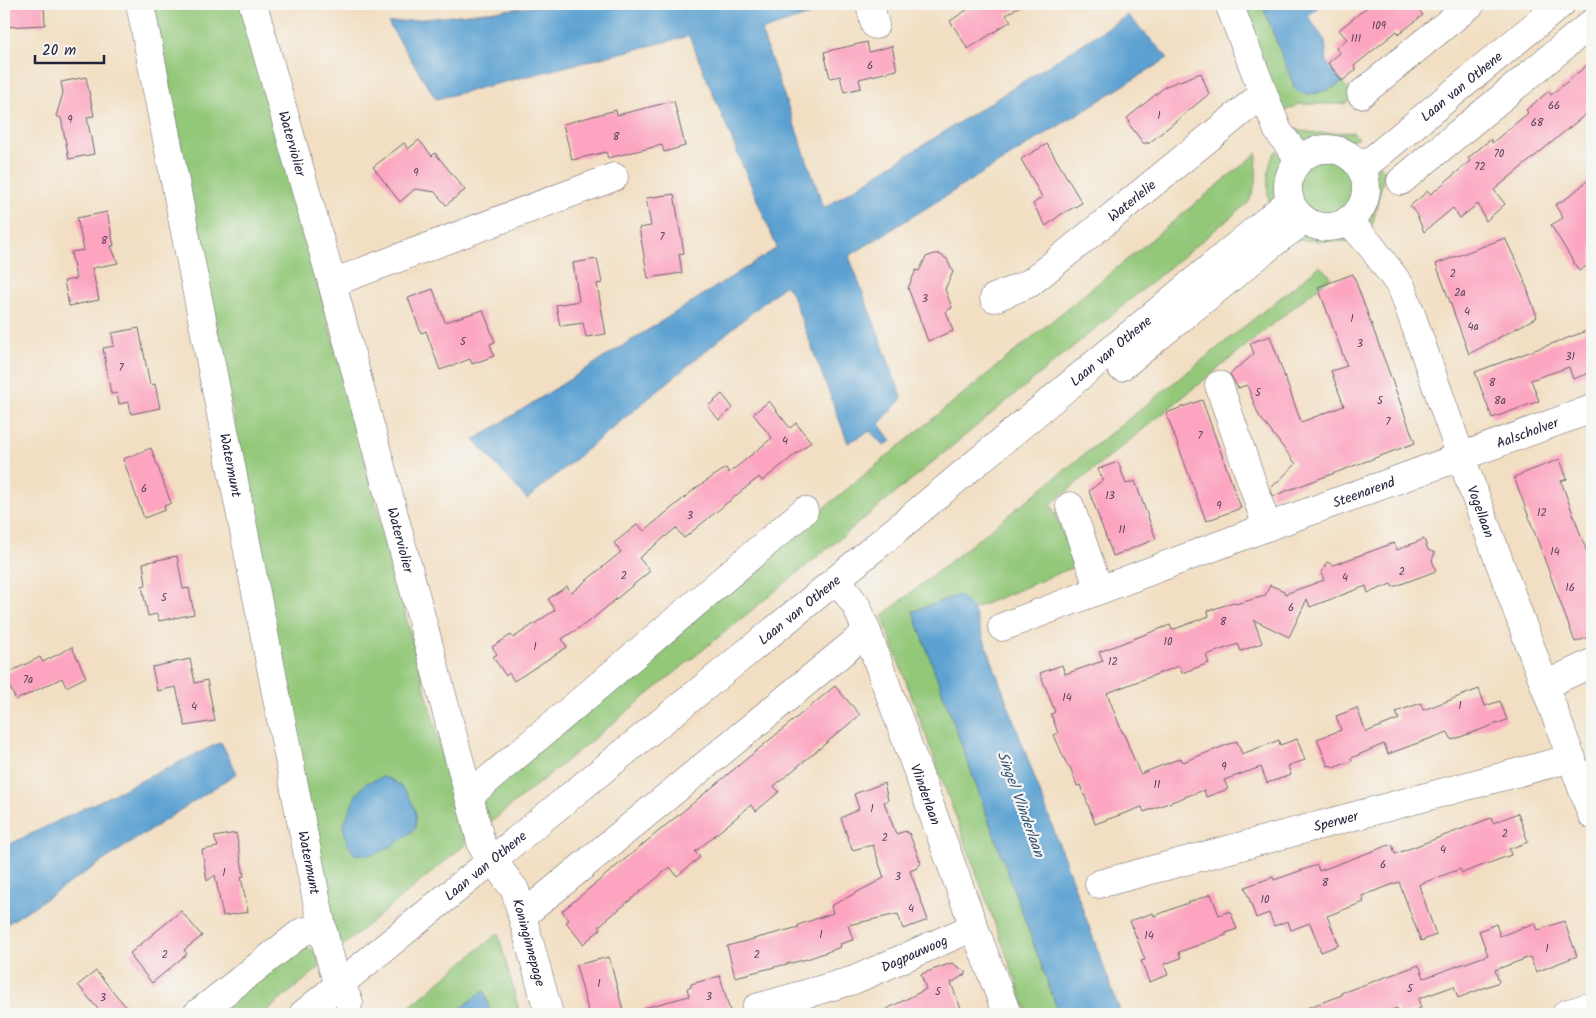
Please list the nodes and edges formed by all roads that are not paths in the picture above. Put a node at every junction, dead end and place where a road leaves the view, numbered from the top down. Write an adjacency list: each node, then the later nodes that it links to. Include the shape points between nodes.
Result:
1 (140, 4): 38 (street, Watermunt)
2 (253, 4): 18 (street, Waterviolier)
3 (1229, 4): 10 (street)
4 (1471, 4): 11 (street)
5 (1531, 4): 13 (street, Laan van Othene)
6 (1561, 4): 13 (street, Laan van Othene)
7 (1588, 4): 8 (street)
8 (1592, 10)
9 (1592, 23): 15 (street)
10 (1262, 94): 12 (street, via 1278,131); 19 (street, Waterlelie, via 1030,283)
11 (1361, 94)
12 (1300, 160): 13 (street, via 1311,152 1324,149 1337,150); 16 (street, via 1293,168 1288,190)
13 (1355, 163): 17 (street, via 1365,180 1365,191 1357,212)
14 (614, 178): 18 (street)
15 (1401, 181)
16 (1298, 210): 17 (street, via 1315,225 1327,226); 26 (street, Laan van Othene, via 1281,237)
17 (1348, 220): 22 (street, Vogellaan, via 1402,288)
18 (332, 283): 33 (street, Waterviolier)
19 (994, 298)
20 (1219, 385): 25 (street)
21 (1592, 409): 22 (street, Aalscholver)
22 (1461, 457): 25 (street, Steenarend); 31 (street, Vogellaan)
23 (1070, 506): 27 (street)
24 (804, 511): 33 (street)
25 (1267, 527): 27 (street, Steenarend)
26 (842, 586): 29 (street, Vlinderlaan, via 857,607); 35 (street, Laan van Othene)
27 (1099, 590): 28 (street, Steenarend)
28 (1002, 627)
29 (867, 632): 37 (street); 39 (street, Vlinderlaan)
30 (1592, 663): 31 (street)
31 (1568, 677): 32 (street, Vogellaan)
32 (1572, 758): 34 (street, Vogellaan); 36 (street, Sperwer)
33 (469, 796): 35 (street, Waterviolier, via 482,846)
34 (1592, 815)
35 (498, 868): 37 (street, Koninginnepage, via 515,890); 41 (street, Laan van Othene)
36 (1099, 884)
37 (522, 916): 45 (street, Koninginnepage)
38 (322, 927): 41 (street, Watermunt); 43 (street, via 302,932)
39 (974, 927): 40 (street, Dagpauwoog); 48 (street, Vlinderlaan)
40 (854, 980): 46 (street, Dagpauwoog, via 756,1008); 47 (street, Dagpauwoog)
41 (341, 1000): 44 (street, Laan van Othene)
42 (1592, 1006): 49 (street)
43 (197, 1014)
44 (303, 1014)
45 (549, 1014)
46 (758, 1014)
47 (806, 1014)
48 (1007, 1014)
49 (1566, 1014)

